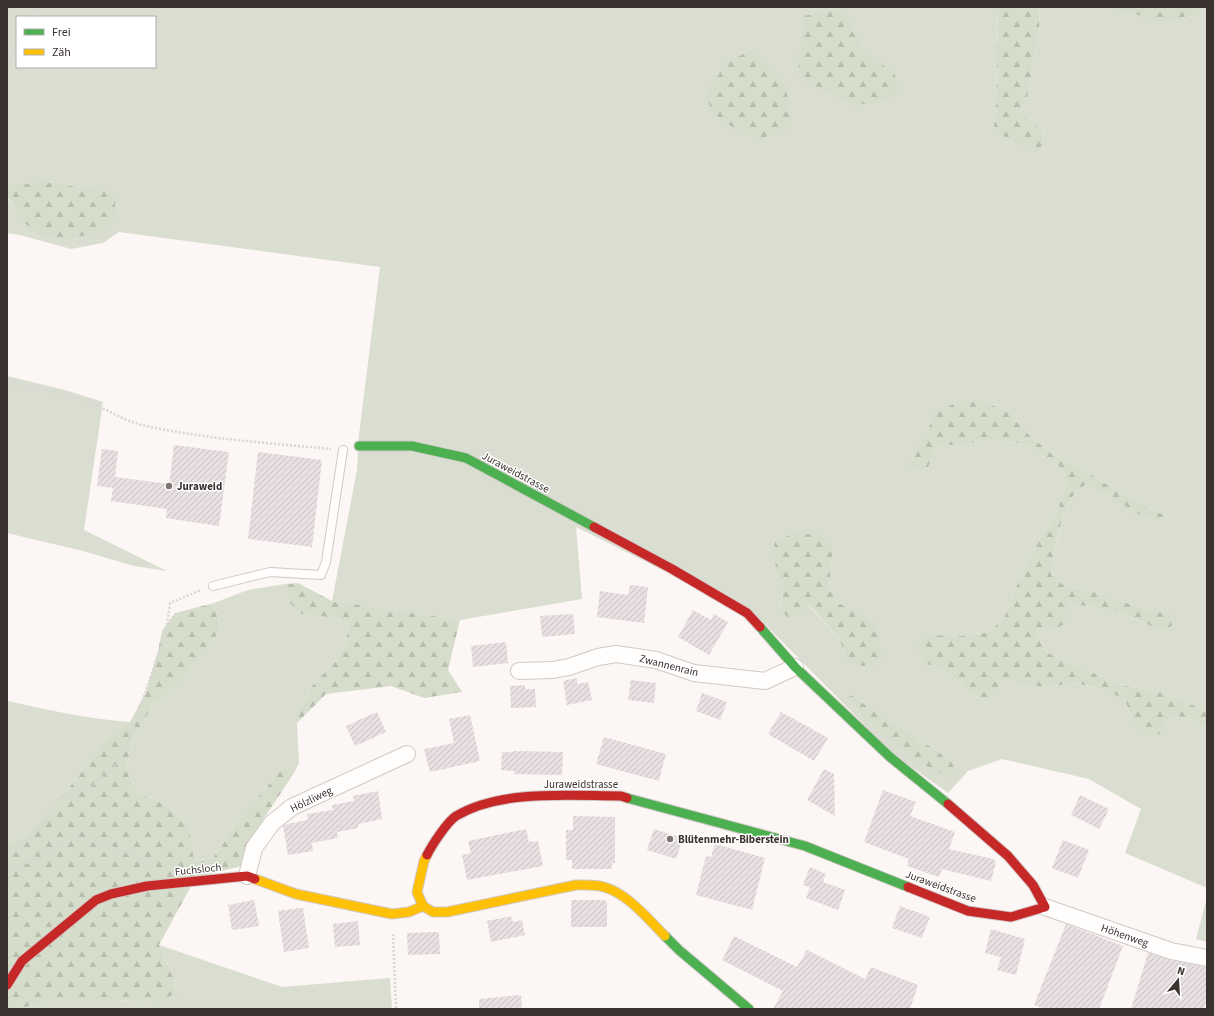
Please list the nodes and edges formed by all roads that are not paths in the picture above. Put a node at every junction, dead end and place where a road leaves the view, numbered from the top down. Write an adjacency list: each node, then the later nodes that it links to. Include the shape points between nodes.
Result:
1 (359, 446): 4 (street, Juraweidstrasse, via 412,446 466,458 672,569 746,613)
2 (343, 450): 3 (lane, via 326,562 321,575 270,572)
3 (212, 586)
4 (795, 667): 5 (street, Zwannenrain, via 765,681 694,673 656,660 616,654 553,670); 9 (street, Juraweidstrasse, via 890,757 1008,856 1033,885)
5 (519, 671)
6 (407, 754): 7 (street, Hölzliweg, via 292,807 272,823 254,848)
7 (247, 876): 8 (street, Fuchsloch, via 296,894 392,914 409,912); 11 (street, Fuchsloch, via 147,886 96,900 22,961)
8 (423, 906): 9 (street, Juraweidstrasse, via 417,892 424,861 432,844 456,817 482,804 527,796 621,796 805,846 968,911 1012,917); 12 (street, via 432,912 447,912 576,885 605,887 631,903 679,950)
9 (1045, 907): 10 (street, Höhenweg, via 1171,951)
10 (1207, 958)
11 (7, 985)
12 (749, 1009)

